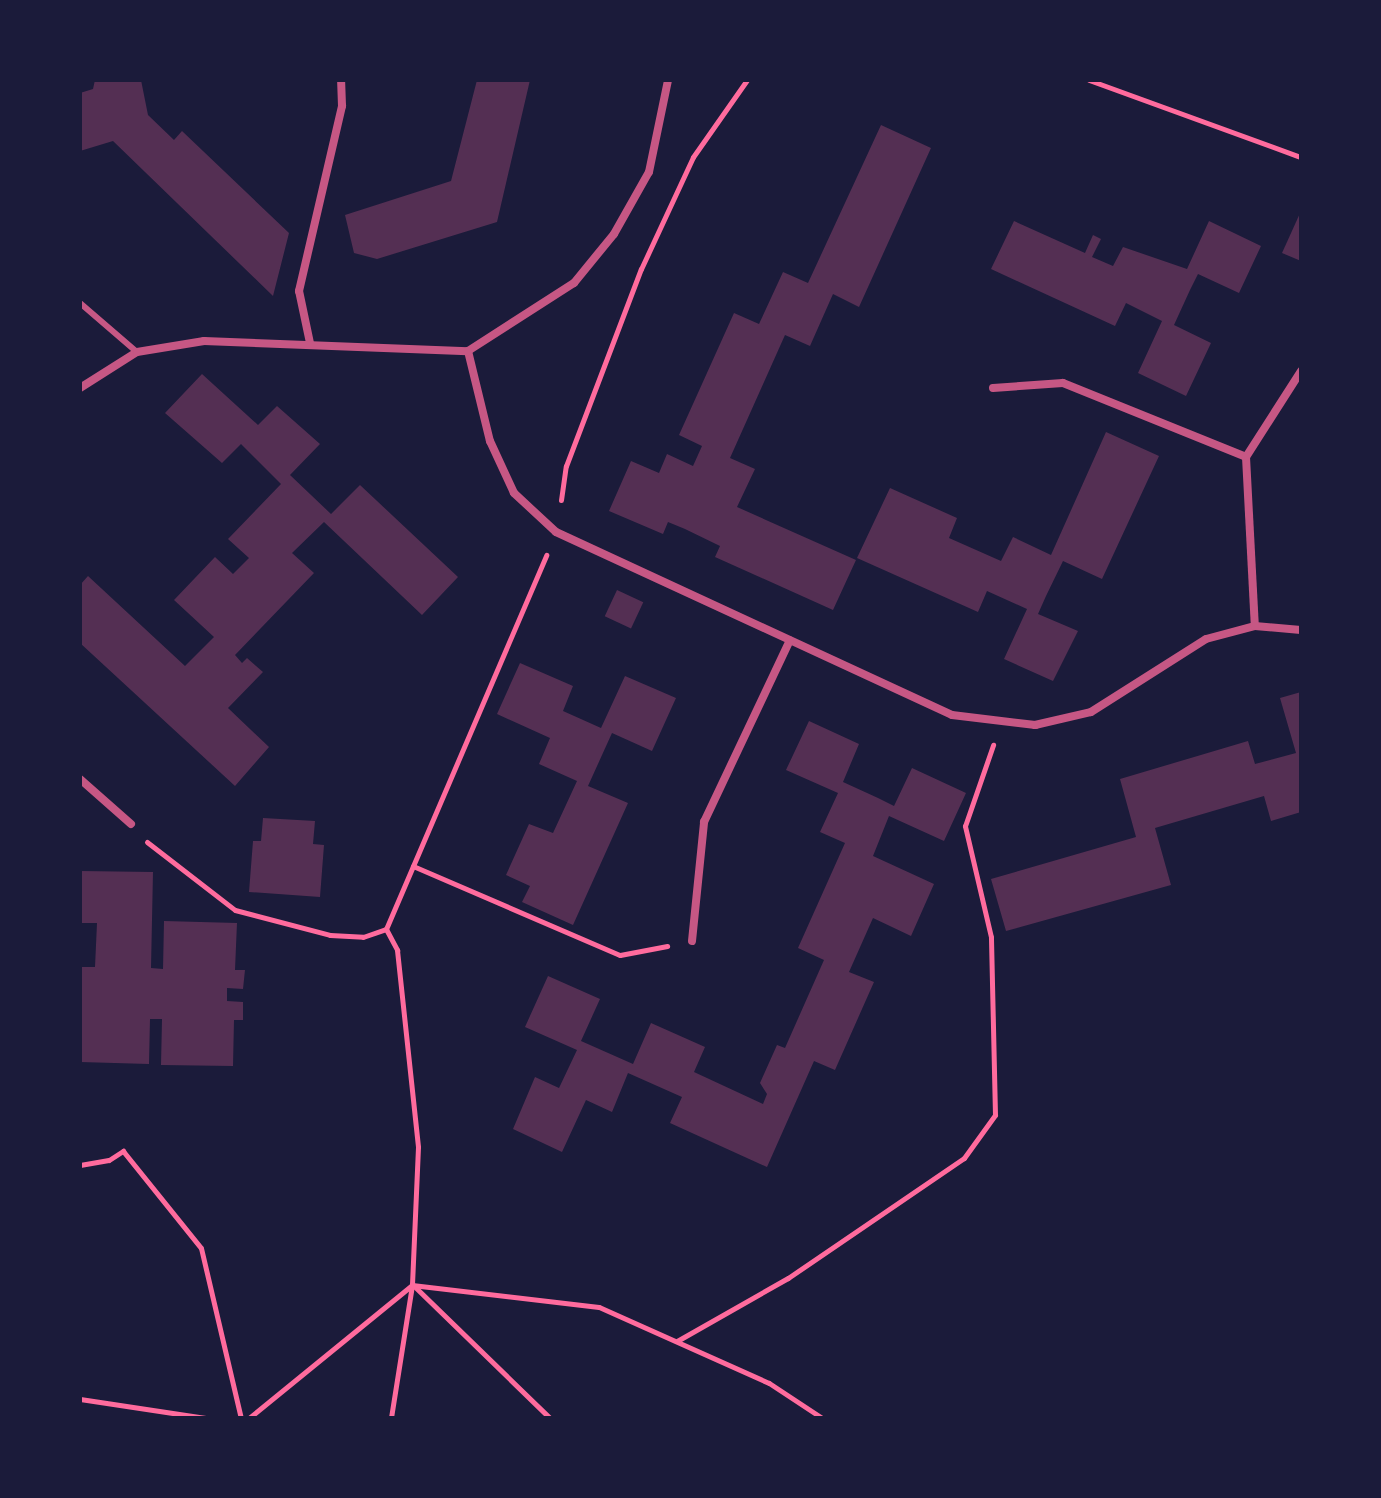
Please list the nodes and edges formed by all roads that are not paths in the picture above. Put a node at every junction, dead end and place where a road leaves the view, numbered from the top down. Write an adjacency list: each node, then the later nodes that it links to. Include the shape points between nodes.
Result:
1 (341, 80): 4 (street, via 342,106 299,291)
2 (668, 80): 5 (street, via 649,172 614,234 574,283)
3 (80, 303): 6 (lane)
4 (310, 343): 5 (street); 6 (street, via 204,341)
5 (468, 351): 13 (street, via 490,441 514,493 556,532)
6 (137, 352): 8 (street)
7 (1301, 371): 10 (street)
8 (80, 388)
9 (993, 388): 10 (street, via 1063,383)
10 (1246, 457): 11 (street)
11 (1255, 626): 12 (street); 13 (street, via 1206,639 1091,712 1035,725 998,725 952,715)
12 (1301, 630)
13 (790, 640): 16 (street, via 704,822)
14 (80, 779): 15 (street)
15 (131, 824)
16 (692, 941)

